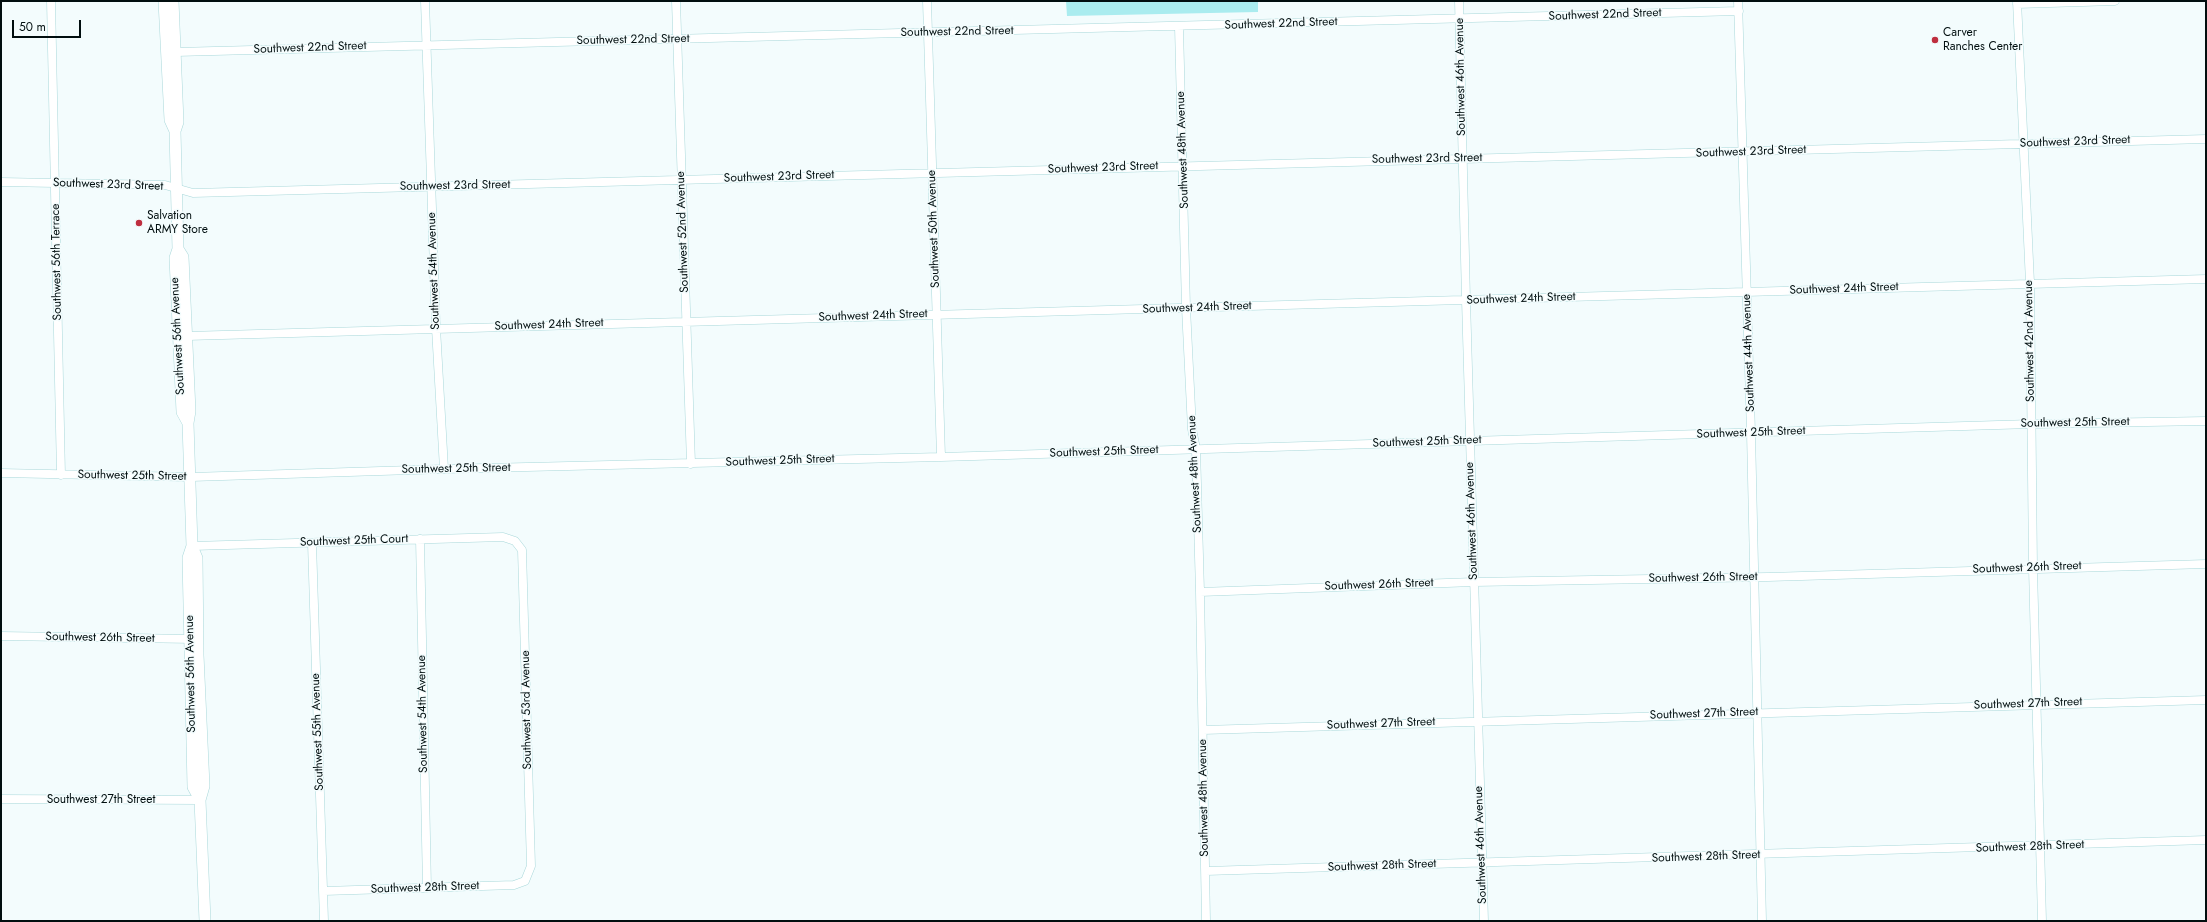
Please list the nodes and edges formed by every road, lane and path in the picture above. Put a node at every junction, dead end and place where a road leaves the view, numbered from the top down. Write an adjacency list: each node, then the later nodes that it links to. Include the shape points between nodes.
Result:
1 (51, 1): 27 (street, Southwest 56th Terrace)
2 (164, 1): 18 (street, Southwest 56th Avenue, via 170,120)
3 (173, 1): 17 (street, Southwest 56th Avenue)
4 (425, 1): 16 (street, Southwest 54th Avenue)
5 (676, 1): 15 (street, Southwest 52nd Avenue)
6 (928, 1): 14 (street, Southwest 50th Avenue)
7 (1459, 1): 12 (street, Southwest 46th Avenue)
8 (1738, 1): 11 (street, Southwest 44th Avenue)
9 (2115, 1): 10 (street)
10 (2017, 2): 20 (street, Southwest 42nd Avenue)
11 (1739, 12): 12 (street, Southwest 22nd Street); 21 (street, Southwest 44th Avenue)
12 (1460, 19): 13 (street, Southwest 22nd Street); 22 (street, Southwest 46th Avenue)
13 (1179, 27): 14 (street, Southwest 22nd Street); 23 (street, Southwest 48th Avenue)
14 (928, 33): 15 (street, Southwest 22nd Street); 24 (street, Southwest 50th Avenue)
15 (677, 40): 16 (street, Southwest 22nd Street); 25 (street, Southwest 52nd Avenue)
16 (426, 45): 17 (street, Southwest 22nd Street); 28 (street, Southwest 54th Avenue)
17 (176, 52): 18 (street, Southwest 56th Avenue, via 178,122)
18 (174, 131): 29 (street, Southwest 56th Avenue)
19 (2206, 139): 20 (street, Southwest 23rd Street)
20 (2024, 144): 21 (street, Southwest 23rd Street); 32 (street, Southwest 42nd Avenue)
21 (1743, 152): 22 (street, Southwest 23rd Street); 33 (street, Southwest 44th Avenue)
22 (1463, 158): 23 (street, Southwest 23rd Street); 34 (street, Southwest 46th Avenue)
23 (1183, 166): 24 (street, Southwest 23rd Street); 35 (street, Southwest 48th Avenue)
24 (932, 173): 25 (street, Southwest 23rd Street); 36 (street, Southwest 50th Avenue)
25 (681, 180): 28 (street, Southwest 23rd Street); 37 (street, Southwest 52nd Avenue)
26 (1, 182): 27 (street, Southwest 23rd Street)
27 (55, 183): 29 (street, Southwest 23rd Street, via 165,185); 50 (street, Southwest 56th Terrace)
28 (431, 187): 29 (street, Southwest 23rd Street, via 193,193); 38 (street, Southwest 54th Avenue)
29 (176, 190): 30 (street, Southwest 56th Avenue)
30 (178, 249): 39 (street, Southwest 56th Avenue, via 183,257); 41 (street, Southwest 56th Avenue, via 174,258 182,412)
31 (2206, 279): 32 (street, Southwest 24th Street)
32 (2030, 283): 33 (street, Southwest 24th Street); 42 (street, Southwest 42nd Avenue)
33 (1747, 292): 34 (street, Southwest 24th Street); 43 (street, Southwest 44th Avenue)
34 (1466, 300): 35 (street, Southwest 24th Street); 44 (street, Southwest 46th Avenue)
35 (1186, 308): 36 (street, Southwest 24th Street); 45 (street, Southwest 48th Avenue, via 1192,429)
36 (936, 314): 37 (street, Southwest 24th Street); 46 (street, Southwest 50th Avenue)
37 (687, 321): 38 (street, Southwest 24th Street); 47 (street, Southwest 52nd Avenue)
38 (436, 328): 39 (street, Southwest 24th Street); 48 (street, Southwest 54th Avenue)
39 (187, 336): 41 (street, Southwest 56th Avenue, via 190,411)
40 (2206, 421): 42 (street, Southwest 25th Street)
41 (188, 423): 51 (street, Southwest 56th Avenue)
42 (2031, 424): 43 (street, Southwest 25th Street); 57 (street, Southwest 42nd Avenue)
43 (1751, 434): 44 (street, Southwest 25th Street); 58 (street, Southwest 44th Avenue)
44 (1470, 441): 45 (street, Southwest 25th Street); 59 (street, Southwest 46th Avenue)
45 (1196, 450): 46 (street, Southwest 25th Street); 60 (street, Southwest 48th Avenue)
46 (941, 457): 47 (street, Southwest 25th Street)
47 (691, 464): 48 (street, Southwest 25th Street)
48 (444, 469): 51 (street, Southwest 25th Street)
49 (1, 473): 50 (street, Southwest 25th Street)
50 (60, 474): 51 (street, Southwest 25th Street)
51 (191, 477): 55 (street, Southwest 56th Avenue)
52 (420, 539): 53 (street, Southwest 25th Court, via 503,537); 54 (street, Southwest 25th Court); 76 (street, Southwest 54th Avenue)
53 (515, 541): 75 (street, Southwest 53rd Avenue, via 522,550 524,559 532,866)
54 (312, 543): 55 (street, Southwest 25th Court); 77 (street, Southwest 55th Avenue)
55 (192, 546): 62 (street, Southwest 56th Avenue, via 197,558)
56 (2206, 564): 57 (street, Southwest 26th Street)
57 (2033, 568): 58 (street, Southwest 26th Street); 64 (street, Southwest 42nd Avenue)
58 (1755, 577): 59 (street, Southwest 26th Street); 65 (street, Southwest 44th Avenue)
59 (1474, 582): 60 (street, Southwest 26th Street); 66 (street, Southwest 46th Avenue)
60 (1200, 592): 67 (street, Southwest 48th Avenue)
61 (1, 636): 62 (street, Southwest 26th Street)
62 (195, 639): 69 (street, Southwest 56th Avenue, via 204,786)
63 (2206, 700): 64 (street, Southwest 27th Street)
64 (2036, 704): 65 (street, Southwest 27th Street); 71 (street, Southwest 42nd Avenue)
65 (1757, 712): 66 (street, Southwest 27th Street); 72 (street, Southwest 44th Avenue)
66 (1478, 721): 67 (street, Southwest 27th Street); 73 (street, Southwest 46th Avenue)
67 (1203, 730): 74 (street, Southwest 48th Avenue)
68 (1, 800): 69 (street, Southwest 27th Street)
69 (200, 800): 78 (street, Southwest 56th Avenue)
70 (2206, 840): 71 (street, Southwest 28th Street)
71 (2040, 847): 72 (street, Southwest 28th Street); 83 (street, Southwest 42nd Avenue)
72 (1760, 855): 73 (street, Southwest 28th Street); 82 (street, Southwest 44th Avenue)
73 (1482, 863): 74 (street, Southwest 28th Street); 81 (street, Southwest 46th Avenue)
74 (1206, 871): 80 (street, Southwest 48th Avenue)
75 (525, 881): 76 (street, Southwest 28th Street, via 514,886)
76 (427, 888): 77 (street, Southwest 28th Street)
77 (324, 891): 79 (street, Southwest 55th Avenue)
78 (205, 921)
79 (324, 921)
80 (1206, 921)
81 (1484, 921)
82 (1762, 921)
83 (2042, 921)

